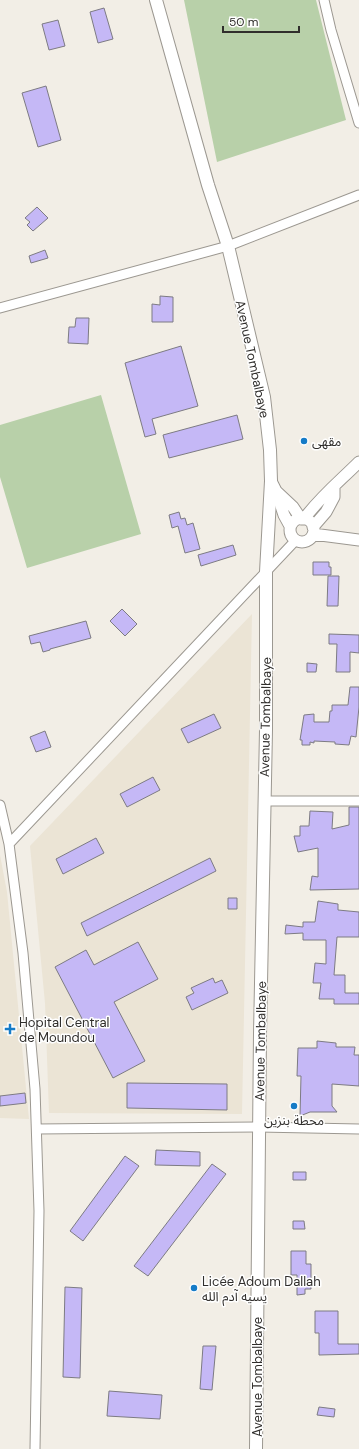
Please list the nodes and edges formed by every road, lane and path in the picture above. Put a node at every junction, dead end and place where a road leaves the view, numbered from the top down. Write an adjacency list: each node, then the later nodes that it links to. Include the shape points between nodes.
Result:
1 (156, 0): 5 (main road, Avenue Tombalbaye, via 208,185)
2 (324, 0): 3 (street)
3 (359, 123)
4 (359, 195): 5 (street)
5 (228, 246): 6 (street); 8 (main road, Avenue Tombalbaye, via 264,397)
6 (0, 308)
7 (359, 462): 9 (street)
8 (274, 486): 10 (street); 11 (street); 15 (main road, Avenue Tombalbaye)
9 (334, 487): 10 (street, via 327,491); 12 (street, via 334,497)
10 (302, 519): 11 (street, via 294,521); 12 (street, via 310,522)
11 (290, 526): 13 (street, via 290,535)
12 (313, 530): 13 (street, via 311,538 306,542); 14 (street)
13 (295, 540): 15 (street)
14 (359, 540)
15 (266, 572): 16 (main road, Avenue Tombalbaye); 19 (street)
16 (264, 801): 17 (street); 20 (main road, Avenue Tombalbaye)
17 (359, 801)
18 (0, 805): 19 (street)
19 (8, 844): 21 (street, via 23,953)
20 (259, 1127): 21 (street); 22 (street); 24 (main road, Avenue Tombalbaye)
21 (37, 1129): 23 (street, via 39,1211)
22 (359, 1129)
23 (35, 1449)
24 (256, 1449)

